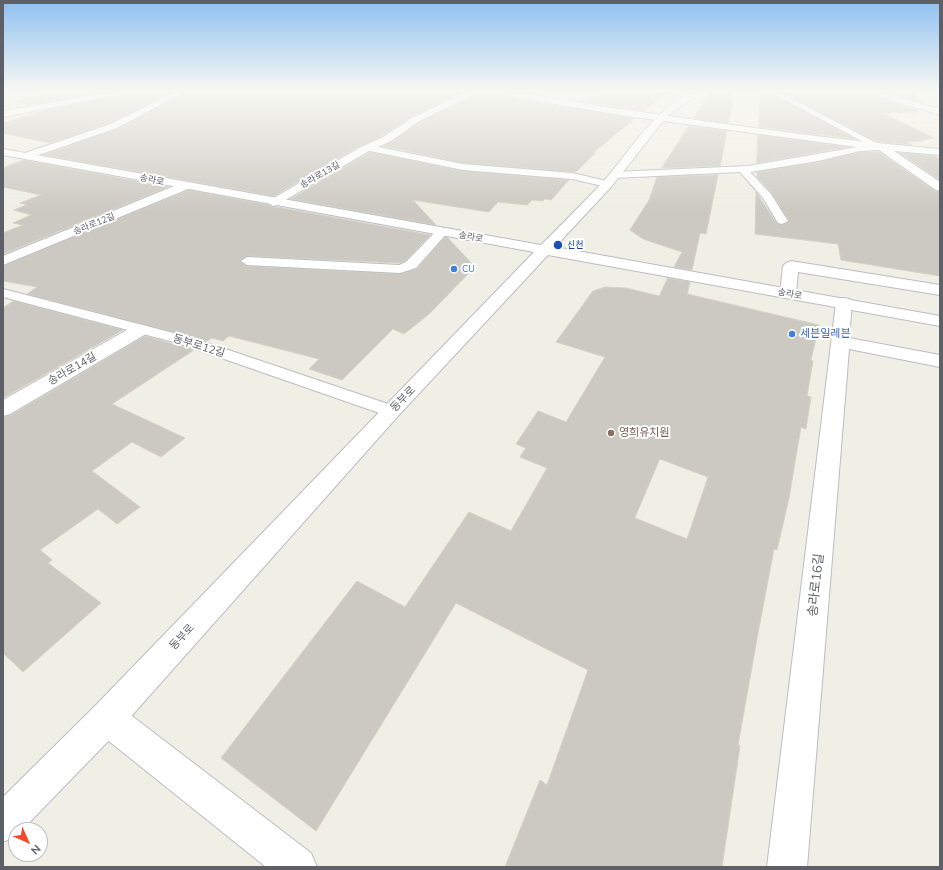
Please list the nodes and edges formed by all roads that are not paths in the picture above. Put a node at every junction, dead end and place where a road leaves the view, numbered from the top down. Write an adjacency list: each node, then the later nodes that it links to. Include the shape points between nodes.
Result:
1 (101, 131): 10 (street)
2 (399, 131): 7 (street, 송라로13길)
3 (649, 131): 12 (street, 동부로)
4 (760, 131): 6 (street)
5 (848, 131): 6 (lane)
6 (880, 147): 9 (street); 11 (lane, via 860,148 779,165); 14 (street)
7 (368, 148): 12 (lane, via 463,167); 15 (street, 송라로13길)
8 (3, 152): 10 (street, 송라로)
9 (940, 152)
10 (26, 156): 13 (street, 송라로)
11 (742, 169): 12 (lane); 16 (lane, via 767,196)
12 (611, 180): 18 (street, 동부로)
13 (184, 186): 15 (street, 송라로); 19 (street, 송라로12길)
14 (940, 187)
15 (274, 202): 17 (street, 송라로)
16 (782, 221)
17 (442, 232): 18 (street, 송라로); 20 (lane, via 411,265 400,269)
18 (545, 250): 23 (street, 송라로); 30 (street, 동부로)
19 (3, 261)
20 (247, 261)
21 (940, 290): 23 (street, via 791,266)
22 (3, 293): 26 (lane, 동부로12길)
23 (788, 293): 24 (street, 송라로)
24 (844, 303): 25 (street, 송라로); 27 (street, 송라로16길)
25 (940, 320)
26 (140, 330): 29 (street, 송라로14길); 30 (lane, 동부로12길, via 187,341)
27 (841, 342): 28 (street); 34 (street, 송라로16길)
28 (940, 361)
29 (3, 409)
30 (391, 411): 31 (street, 동부로)
31 (107, 718): 32 (street, 동부로); 33 (street)
32 (3, 823)
33 (297, 867)
34 (787, 867)

